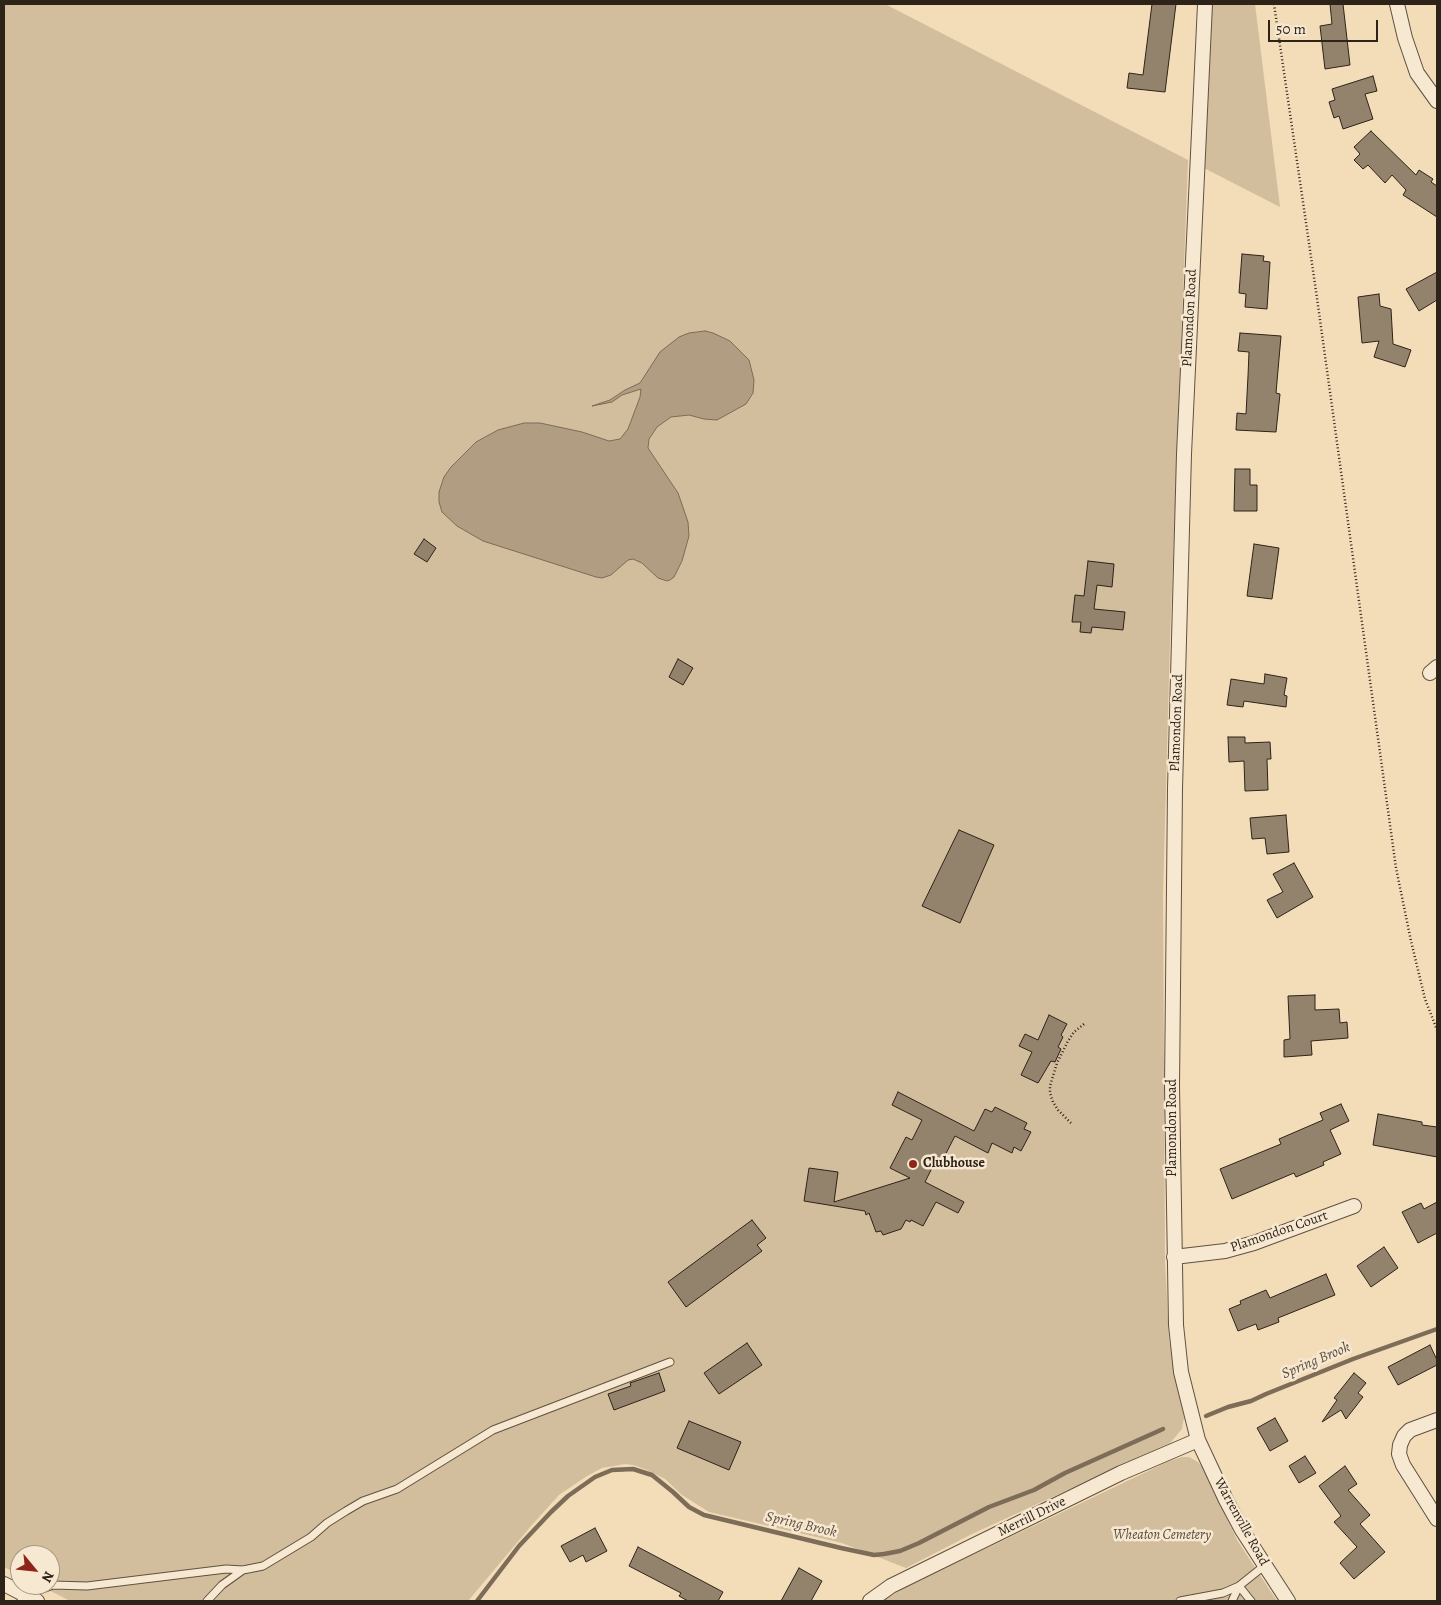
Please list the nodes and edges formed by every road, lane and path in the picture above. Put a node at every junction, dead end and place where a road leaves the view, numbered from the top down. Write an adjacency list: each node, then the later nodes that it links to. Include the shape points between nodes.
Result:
1 (1205, 4): 9 (street, Plamondon Road, via 1184,454 1175,799 1172,1017)
2 (1274, 4): 6 (path, via 1396,868 1425,999)
3 (1396, 4): 4 (street, via 1417,73)
4 (1437, 101)
5 (1084, 1024): 7 (path, via 1068,1041 1050,1086 1053,1102)
6 (1437, 1030)
7 (1071, 1123)
8 (1354, 1206): 9 (street, Plamondon Court, via 1254,1244)
9 (1174, 1257): 12 (street, Plamondon Road, via 1181,1372)
10 (670, 1362): 15 (lane, via 493,1430 397,1489 346,1510 311,1537 263,1566)
11 (1437, 1420): 13 (street, via 1410,1430 1404,1436 1399,1454)
12 (1198, 1440): 14 (street, Warrenville Road, via 1226,1500); 20 (street, Merrill Drive, via 1121,1473 891,1586)
13 (1437, 1519)
14 (1264, 1566): 17 (lane); 24 (street, Warrenville Road)
15 (243, 1570): 18 (lane, via 226,1569 87,1586 54,1585); 19 (lane, via 222,1585)
16 (4, 1584): 18 (street)
17 (1239, 1586): 21 (lane, via 1223,1593); 22 (lane); 23 (lane)
18 (28, 1599)
19 (208, 1601)
20 (870, 1601)
21 (1180, 1601)
22 (1232, 1601)
23 (1251, 1601)
24 (1288, 1601)

